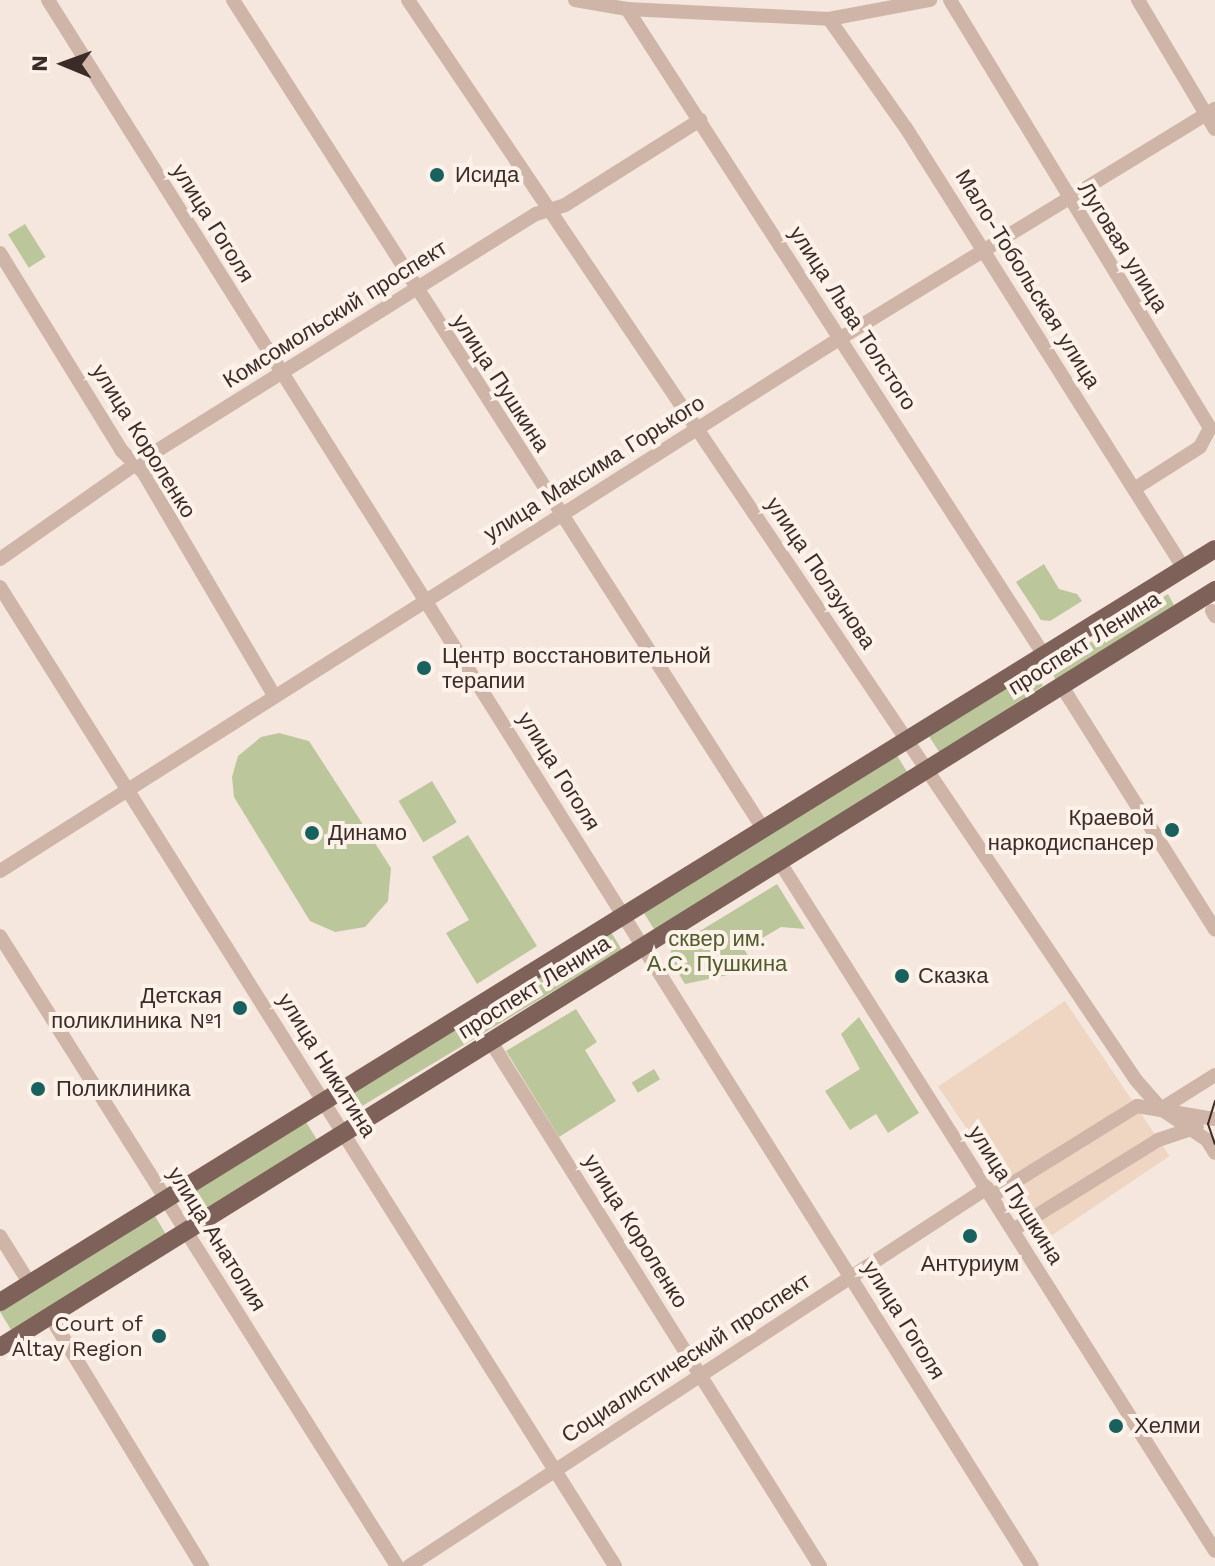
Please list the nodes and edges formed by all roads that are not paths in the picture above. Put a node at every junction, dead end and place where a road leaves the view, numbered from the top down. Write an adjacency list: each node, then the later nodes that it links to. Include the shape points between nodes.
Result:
1 (48, 0): 19 (street, улица Гоголя)
2 (233, 0): 17 (street, улица Пушкина)
3 (408, 0): 14 (street, улица Ползунова)
4 (575, 0): 8 (street)
5 (930, 0): 9 (street)
6 (950, 0): 13 (street, Луговая улица)
7 (1138, 0): 10 (street)
8 (627, 9): 9 (street); 11 (street, улица Льва Толстого)
9 (829, 19): 15 (street, Мало-Тобольская улица)
10 (1211, 111): 12 (street); 13 (street, улица Максима Горького)
11 (700, 120): 14 (street, Комсомольский проспект); 18 (street, улица Льва Толстого)
12 (1215, 129)
13 (1066, 198): 15 (street, улица Максима Горького); 22 (street, Луговая улица, via 1210,428 1200,447)
14 (552, 210): 17 (street, Комсомольский проспект, via 536,214); 20 (street, улица Ползунова)
15 (983, 250): 18 (street, улица Максима Горького); 22 (street, Мало-Тобольская улица)
16 (0, 253): 21 (street, улица Короленко)
17 (416, 290): 19 (street, Комсомольский проспект); 23 (street, улица Пушкина)
18 (841, 338): 20 (street, улица Максима Горького); 30 (street, улица Льва Толстого)
19 (281, 374): 21 (street, Комсомольский проспект); 28 (street, улица Гоголя)
20 (697, 429): 23 (street, улица Максима Горького); 33 (street, улица Ползунова)
21 (134, 465): 25 (street, Комсомольский проспект); 32 (street, улица Короленко, via 143,472)
22 (1134, 489): 26 (street, Мало-Тобольская улица)
23 (559, 516): 28 (street, улица Максима Горького); 36 (street, улица Пушкина)
24 (1215, 549): 26 (main road, проспект Ленина)
25 (0, 559)
26 (1183, 567): 29 (main road); 30 (main road, проспект Ленина)
27 (0, 587): 35 (street, улица Никитина)
28 (424, 602): 32 (street, улица Максима Горького); 39 (street, улица Гоголя)
29 (1211, 604): 31 (main road, проспект Ленина)
30 (1042, 652): 33 (main road, проспект Ленина)
31 (1061, 685): 34 (main road, проспект Ленина); 40 (street)
32 (274, 695): 35 (street, улица Максима Горького)
33 (906, 737): 34 (street, улица Ползунова); 36 (main road, проспект Ленина)
34 (927, 769): 37 (main road, проспект Ленина); 46 (street, улица Ползунова, via 1136,1080)
35 (127, 790): 38 (street, улица Максима Горького); 45 (street, улица Никитина)
36 (762, 827): 39 (main road, проспект Ленина)
37 (779, 861): 42 (main road, проспект Ленина); 52 (street, улица Пушкина)
38 (0, 871)
39 (623, 913): 42 (street, улица Гоголя); 45 (main road, проспект Ленина)
40 (1215, 930)
41 (0, 936): 53 (street, улица Анатолия)
42 (644, 946): 43 (main road, проспект Ленина); 57 (street, улица Гоголя)
43 (491, 1042): 49 (main road, проспект Ленина); 62 (street, улица Короленко)
44 (1215, 1075): 46 (street, Социалистический проспект)
45 (324, 1100): 49 (street, улица Никитина); 53 (main road, проспект Ленина)
46 (1161, 1109): 47 (street); 48 (street, улица Ползунова); 50 (street, via 1165,1123); 52 (street, Социалистический проспект, via 1137,1106)
47 (1215, 1121): 48 (street)
48 (1190, 1129): 50 (street); 51 (street, улица Ползунова)
49 (343, 1133): 55 (main road, проспект Ленина); 63 (street, улица Никитина)
50 (1158, 1140): 54 (street)
51 (1215, 1153)
52 (990, 1192): 54 (street, улица Пушкина); 57 (street, Социалистический проспект)
53 (162, 1193): 55 (street, улица Анатолия); 58 (main road, проспект Ленина)
54 (1013, 1230): 64 (street, улица Пушкина)
55 (185, 1232): 60 (main road, проспект Ленина); 66 (street, улица Анатолия)
56 (0, 1236): 58 (street)
57 (850, 1276): 62 (street, Социалистический проспект); 70 (street, улица Гоголя)
58 (30, 1284): 59 (main road, проспект Ленина)
59 (0, 1302)
60 (50, 1316): 61 (main road, проспект Ленина); 65 (street)
61 (0, 1347)
62 (700, 1374): 63 (street, Социалистический проспект); 69 (street, улица Короленко)
63 (555, 1470): 67 (street, Социалистический проспект); 68 (street, улица Никитина)
64 (1215, 1551)
65 (202, 1566)
66 (397, 1566)
67 (409, 1566)
68 (615, 1566)
69 (820, 1566)
70 (1032, 1566)

